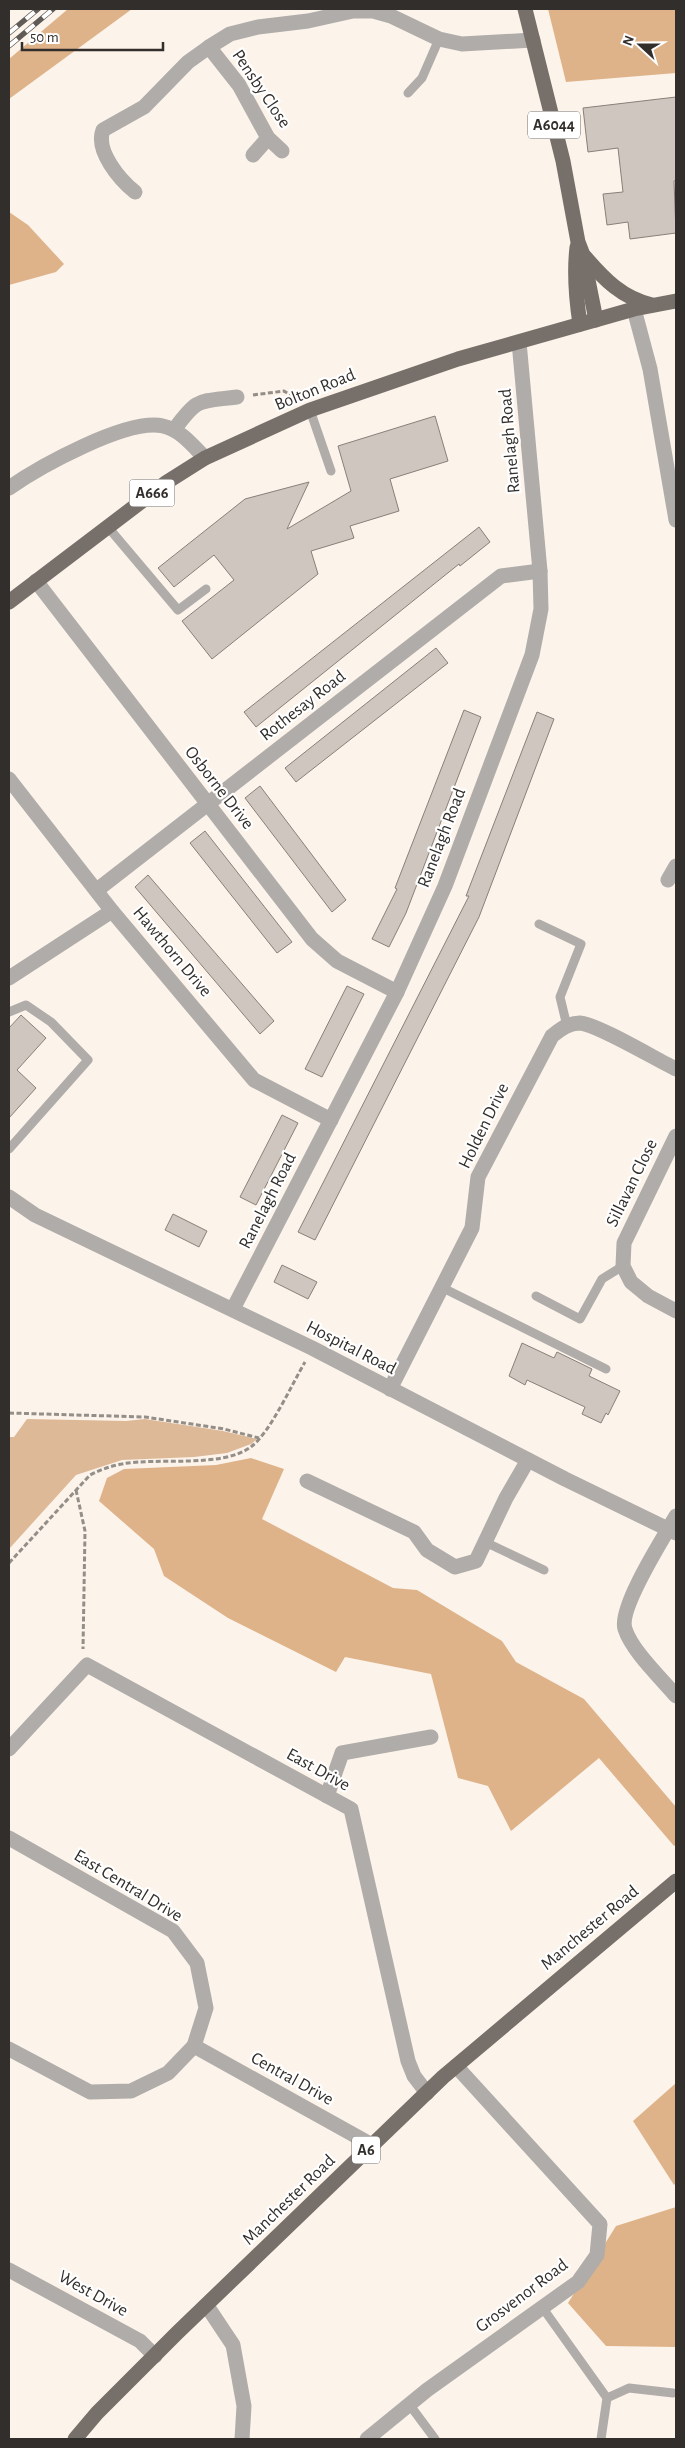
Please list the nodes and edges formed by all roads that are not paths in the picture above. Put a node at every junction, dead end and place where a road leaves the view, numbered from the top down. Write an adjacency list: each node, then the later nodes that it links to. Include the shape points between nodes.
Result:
1 (525, 9): 4 (main road, A6044)
2 (391, 12): 3 (street); 5 (street, via 353,11 258,27 230,34)
3 (439, 39): 4 (street, via 476,44); 6 (lane, via 422,78)
4 (533, 40): 11 (main road, A6044, via 563,161)
5 (209, 47): 7 (street, Pensby Close, via 239,85); 10 (street, via 188,62 144,107 103,130 100,137 102,146 113,169)
6 (408, 93)
7 (268, 138): 8 (street, Pensby Close); 9 (street)
8 (282, 152)
9 (253, 155)
10 (135, 192)
11 (580, 249): 13 (main road, via 611,285 633,299); 15 (main road, A6044); 16 (main road, A6044, via 575,282)
12 (676, 302): 13 (main road, Bolton Road / A666)
13 (653, 306): 14 (main road, Bolton Road / A666)
14 (634, 309): 15 (main road, Bolton Road / A666); 24 (street, via 650,369)
15 (596, 320): 16 (main road, Bolton Road / A666)
16 (580, 324): 17 (main road, Bolton Road / A666)
17 (520, 342): 19 (main road, Bolton Road / A666, via 458,359); 26 (street, Ranelagh Road)
18 (237, 397): 20 (street, via 198,402 191,406)
19 (310, 410): 21 (main road, Bolton Road / A666); 22 (lane)
20 (174, 430): 21 (street); 23 (street, via 153,424 90,442 32,471)
21 (205, 458): 25 (main road, Bolton Road / A666)
22 (331, 471)
23 (9, 488)
24 (676, 520)
25 (107, 526): 27 (main road, Bolton Road / A666); 28 (lane, via 178,610)
26 (540, 571): 31 (street, Rothesay Road, via 502,576); 38 (street, Ranelagh Road, via 541,609 532,656 445,886)
27 (36, 581): 29 (main road, Bolton Road / A666); 31 (street, Osborne Drive)
28 (206, 589)
29 (9, 602)
30 (9, 779): 34 (street, Hawthorn Drive)
31 (207, 803): 34 (street, Rothesay Road); 38 (street, Osborne Drive, via 312,939 337,961)
32 (676, 866): 33 (street)
33 (668, 880)
34 (97, 890): 35 (street, Hawthorn Drive)
35 (112, 911): 37 (street); 42 (street, Hawthorn Drive, via 254,1080)
36 (539, 924): 40 (lane, via 581,944 560,997)
37 (9, 978)
38 (397, 992): 42 (street, Ranelagh Road)
39 (9, 1012): 44 (lane, via 26,1005 51,1022 88,1060)
40 (568, 1026): 41 (street, via 590,1025); 47 (street, Holden Drive, via 552,1036 544,1049 478,1177 472,1228)
41 (676, 1069)
42 (331, 1120): 49 (street, Ranelagh Road)
43 (676, 1136): 46 (street, Sillavan Close, via 624,1243)
44 (9, 1149)
45 (9, 1197): 49 (street, Hospital Road, via 35,1215)
46 (623, 1266): 48 (lane, via 602,1279 580,1319); 50 (street, via 631,1282)
47 (441, 1287): 51 (lane); 52 (street, Holden Drive)
48 (536, 1296)
49 (233, 1309): 52 (street, Hospital Road)
50 (676, 1311)
51 (606, 1369)
52 (390, 1388): 53 (street, Hospital Road)
53 (528, 1460): 55 (street, Hospital Road); 56 (street)
54 (307, 1481): 56 (street, via 414,1532 427,1550 455,1567 476,1561)
55 (674, 1526): 58 (street, via 627,1607 624,1628 631,1642)
56 (485, 1542): 57 (lane)
57 (544, 1570)
58 (676, 1696)
59 (431, 1738): 61 (street, via 342,1753)
60 (9, 1749): 61 (street, East Drive, via 87,1665)
61 (327, 1796): 67 (street, East Drive, via 351,1809 408,2061)
62 (9, 1838): 64 (street, East Central Drive, via 173,1930 197,1963 206,2008)
63 (676, 1881): 66 (main road, Manchester Road / A6)
64 (194, 2046): 65 (street, via 168,2073 131,2091 90,2092); 68 (street, Central Drive)
65 (9, 2049)
66 (456, 2066): 67 (main road, Manchester Road / A6); 71 (street, Grosvenor Road, via 600,2224 597,2255 578,2282)
67 (427, 2093): 68 (main road, Manchester Road / A6)
68 (372, 2144): 70 (main road, Manchester Road / A6)
69 (9, 2270): 72 (street, West Drive, via 140,2341)
70 (207, 2306): 72 (main road, Manchester Road / A6); 77 (street, via 233,2345 244,2406)
71 (542, 2307): 74 (lane); 75 (street, Grosvenor Road)
72 (155, 2356): 76 (main road, Manchester Road / A6)
73 (673, 2393): 74 (lane, via 629,2388)
74 (607, 2398): 80 (lane)
75 (409, 2404): 78 (street, Grosvenor Road); 79 (lane)
76 (75, 2439)
77 (242, 2439)
78 (367, 2439)
79 (435, 2439)
80 (601, 2439)

